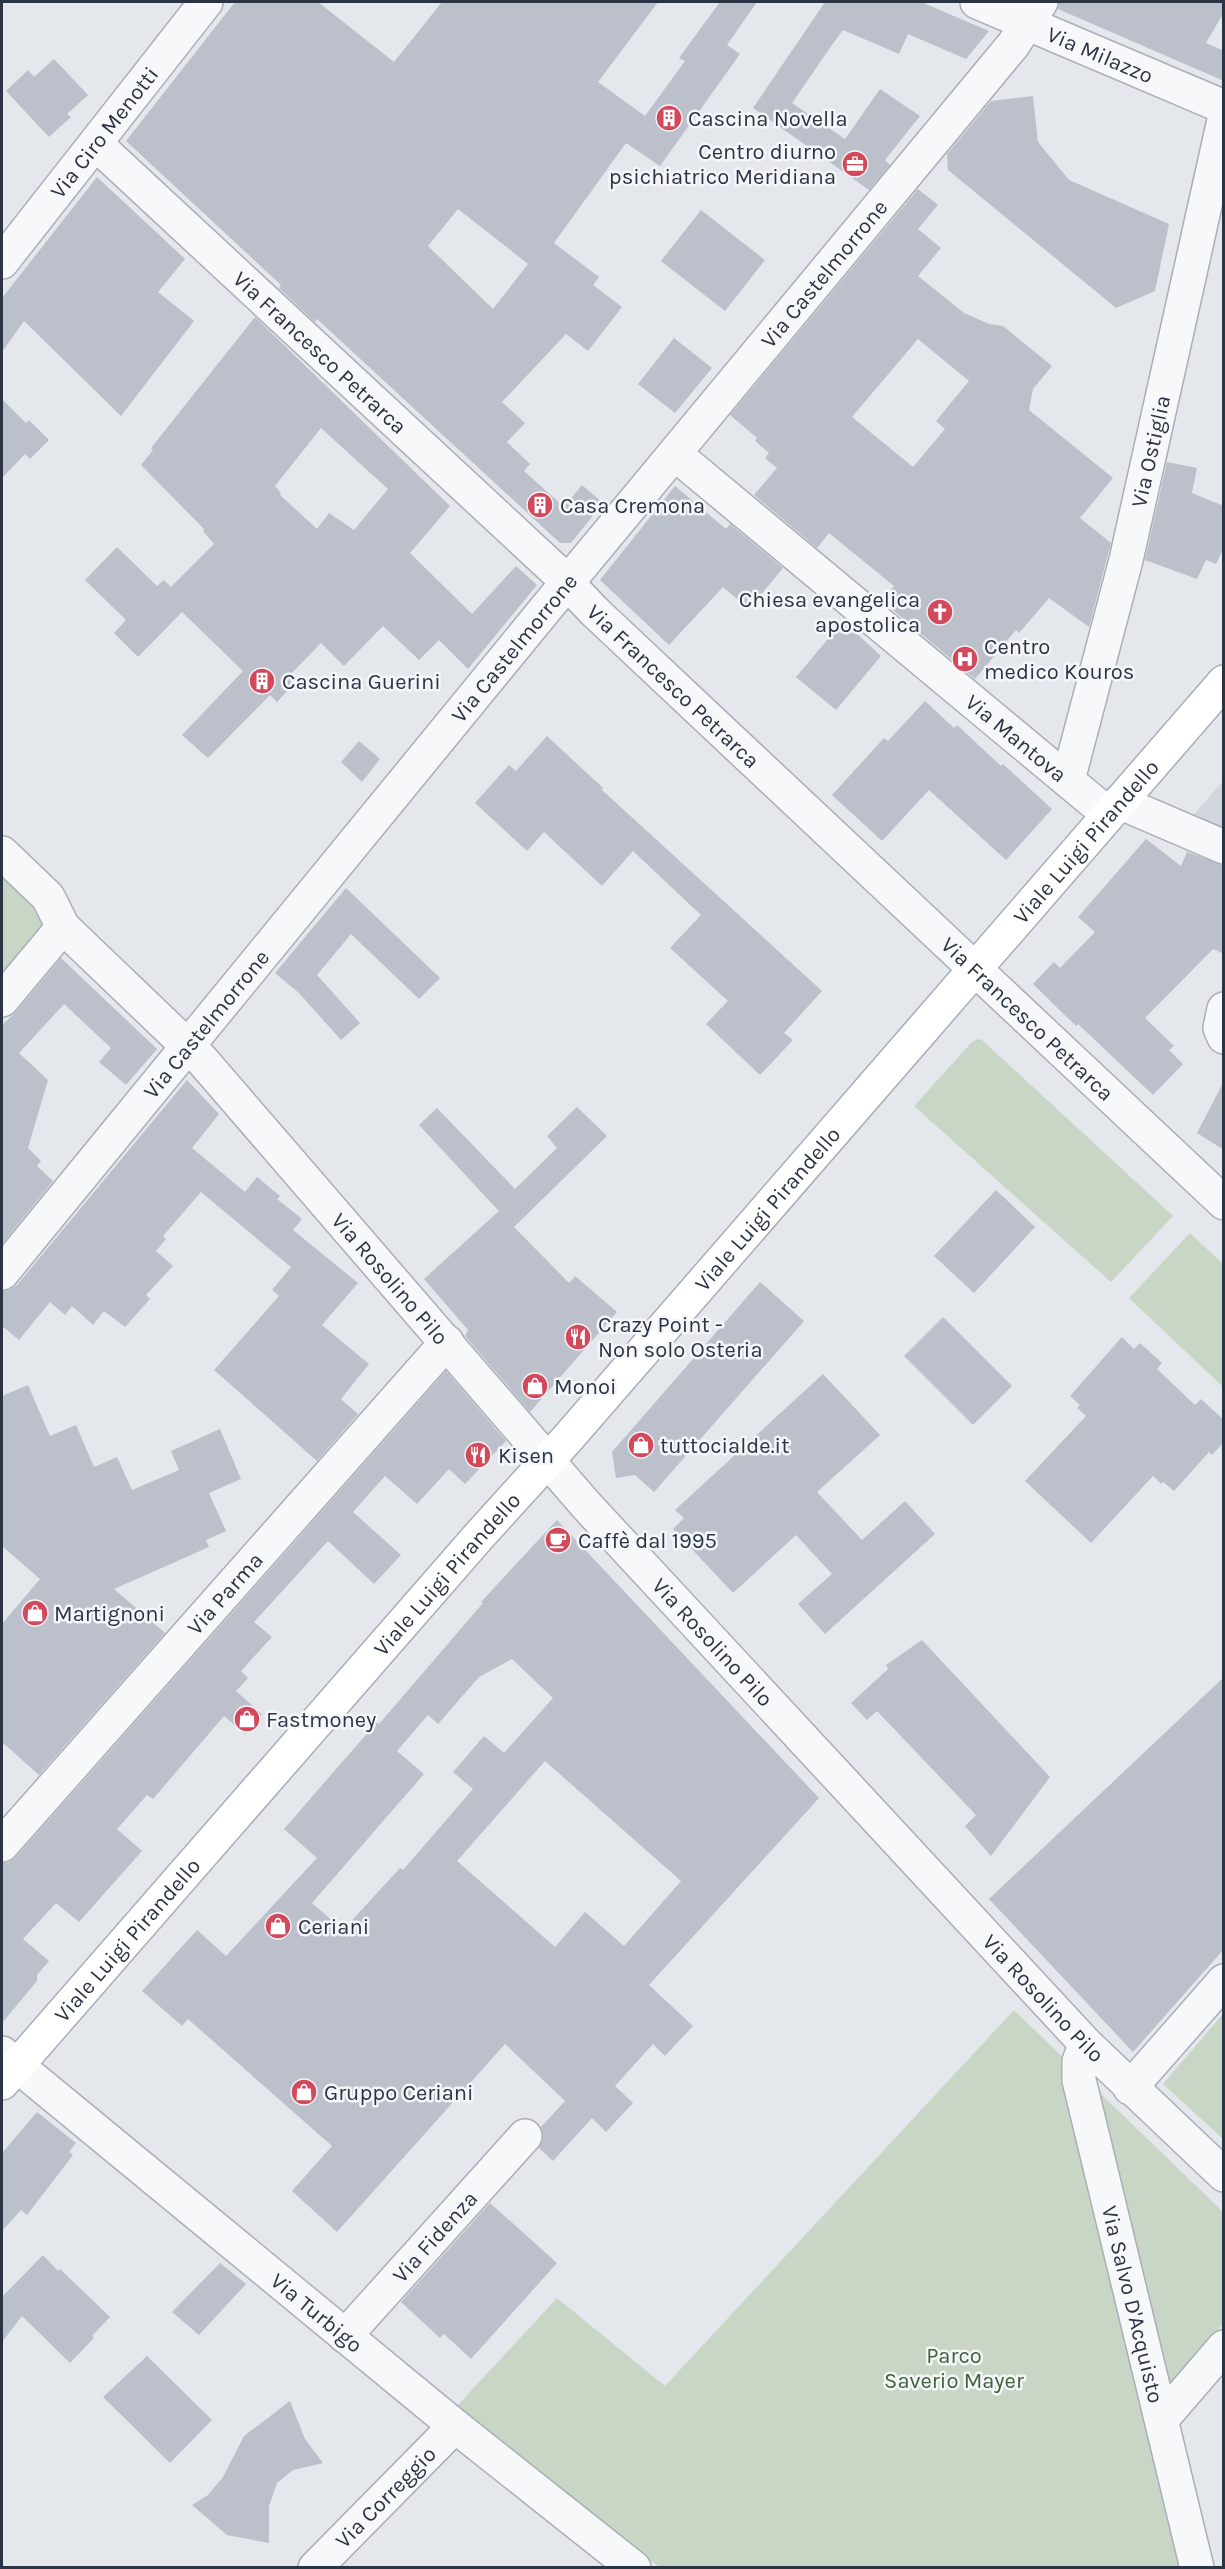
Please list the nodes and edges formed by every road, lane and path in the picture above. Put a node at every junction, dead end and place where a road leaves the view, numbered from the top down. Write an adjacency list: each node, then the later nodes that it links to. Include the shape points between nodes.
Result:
1 (206, 2): 6 (street, Via Ciro Menotti)
2 (977, 2): 3 (street, Via Milazzo)
3 (1035, 12): 4 (street, Via Milazzo); 8 (street, Via Castelmorrone, via 1005,54)
4 (1224, 106)
5 (1224, 120): 11 (street, Via Ostiglia, via 1126,560)
6 (96, 144): 7 (street, Via Ciro Menotti); 9 (street, Via Francesco Petrarca)
7 (2, 262)
8 (675, 454): 9 (street, Via Castelmorrone); 11 (street, Via Mantova)
9 (567, 583): 16 (street, Via Francesco Petrarca); 20 (street, Via Castelmorrone)
10 (1224, 682): 12 (main road, Viale Luigi Pirandello)
11 (1068, 780): 12 (street, Via Mantova)
12 (1114, 808): 13 (street, Via Mantova); 16 (main road, Viale Luigi Pirandello)
13 (1224, 847)
14 (2, 853): 15 (street, Via Rosolino Pilo, via 48,897)
15 (63, 927): 17 (street); 20 (street, Via Rosolino Pilo)
16 (974, 969): 21 (street, Via Francesco Petrarca); 24 (main road, Viale Luigi Pirandello)
17 (2, 1000)
18 (1224, 1009): 19 (street, via 1220,1029)
19 (1224, 1038)
20 (187, 1046): 22 (street, Via Castelmorrone); 23 (street, Via Rosolino Pilo)
21 (1224, 1203)
22 (2, 1273)
23 (447, 1342): 24 (street, Via Rosolino Pilo); 25 (street, Via Parma)
24 (548, 1460): 27 (street, Via Rosolino Pilo); 28 (main road, Viale Luigi Pirandello)
25 (2, 1845)
26 (1224, 1981): 29 (street)
27 (1086, 2044): 29 (street, Via Rosolino Pilo); 34 (street, Via Salvo D'Acquisto, via 1079,2061 1078,2080)
28 (7, 2067): 32 (street, Via Turbigo)
29 (1130, 2088): 31 (street, Via Rosolino Pilo)
30 (525, 2136): 32 (street, Via Fidenza)
31 (1224, 2175)
32 (345, 2336): 35 (street, Via Turbigo)
33 (1224, 2347): 34 (street)
34 (1162, 2419): 38 (street, Via Salvo D'Acquisto)
35 (455, 2426): 36 (street, Via Correggio); 37 (street, Via Turbigo)
36 (315, 2568)
37 (634, 2568)
38 (1197, 2568)

